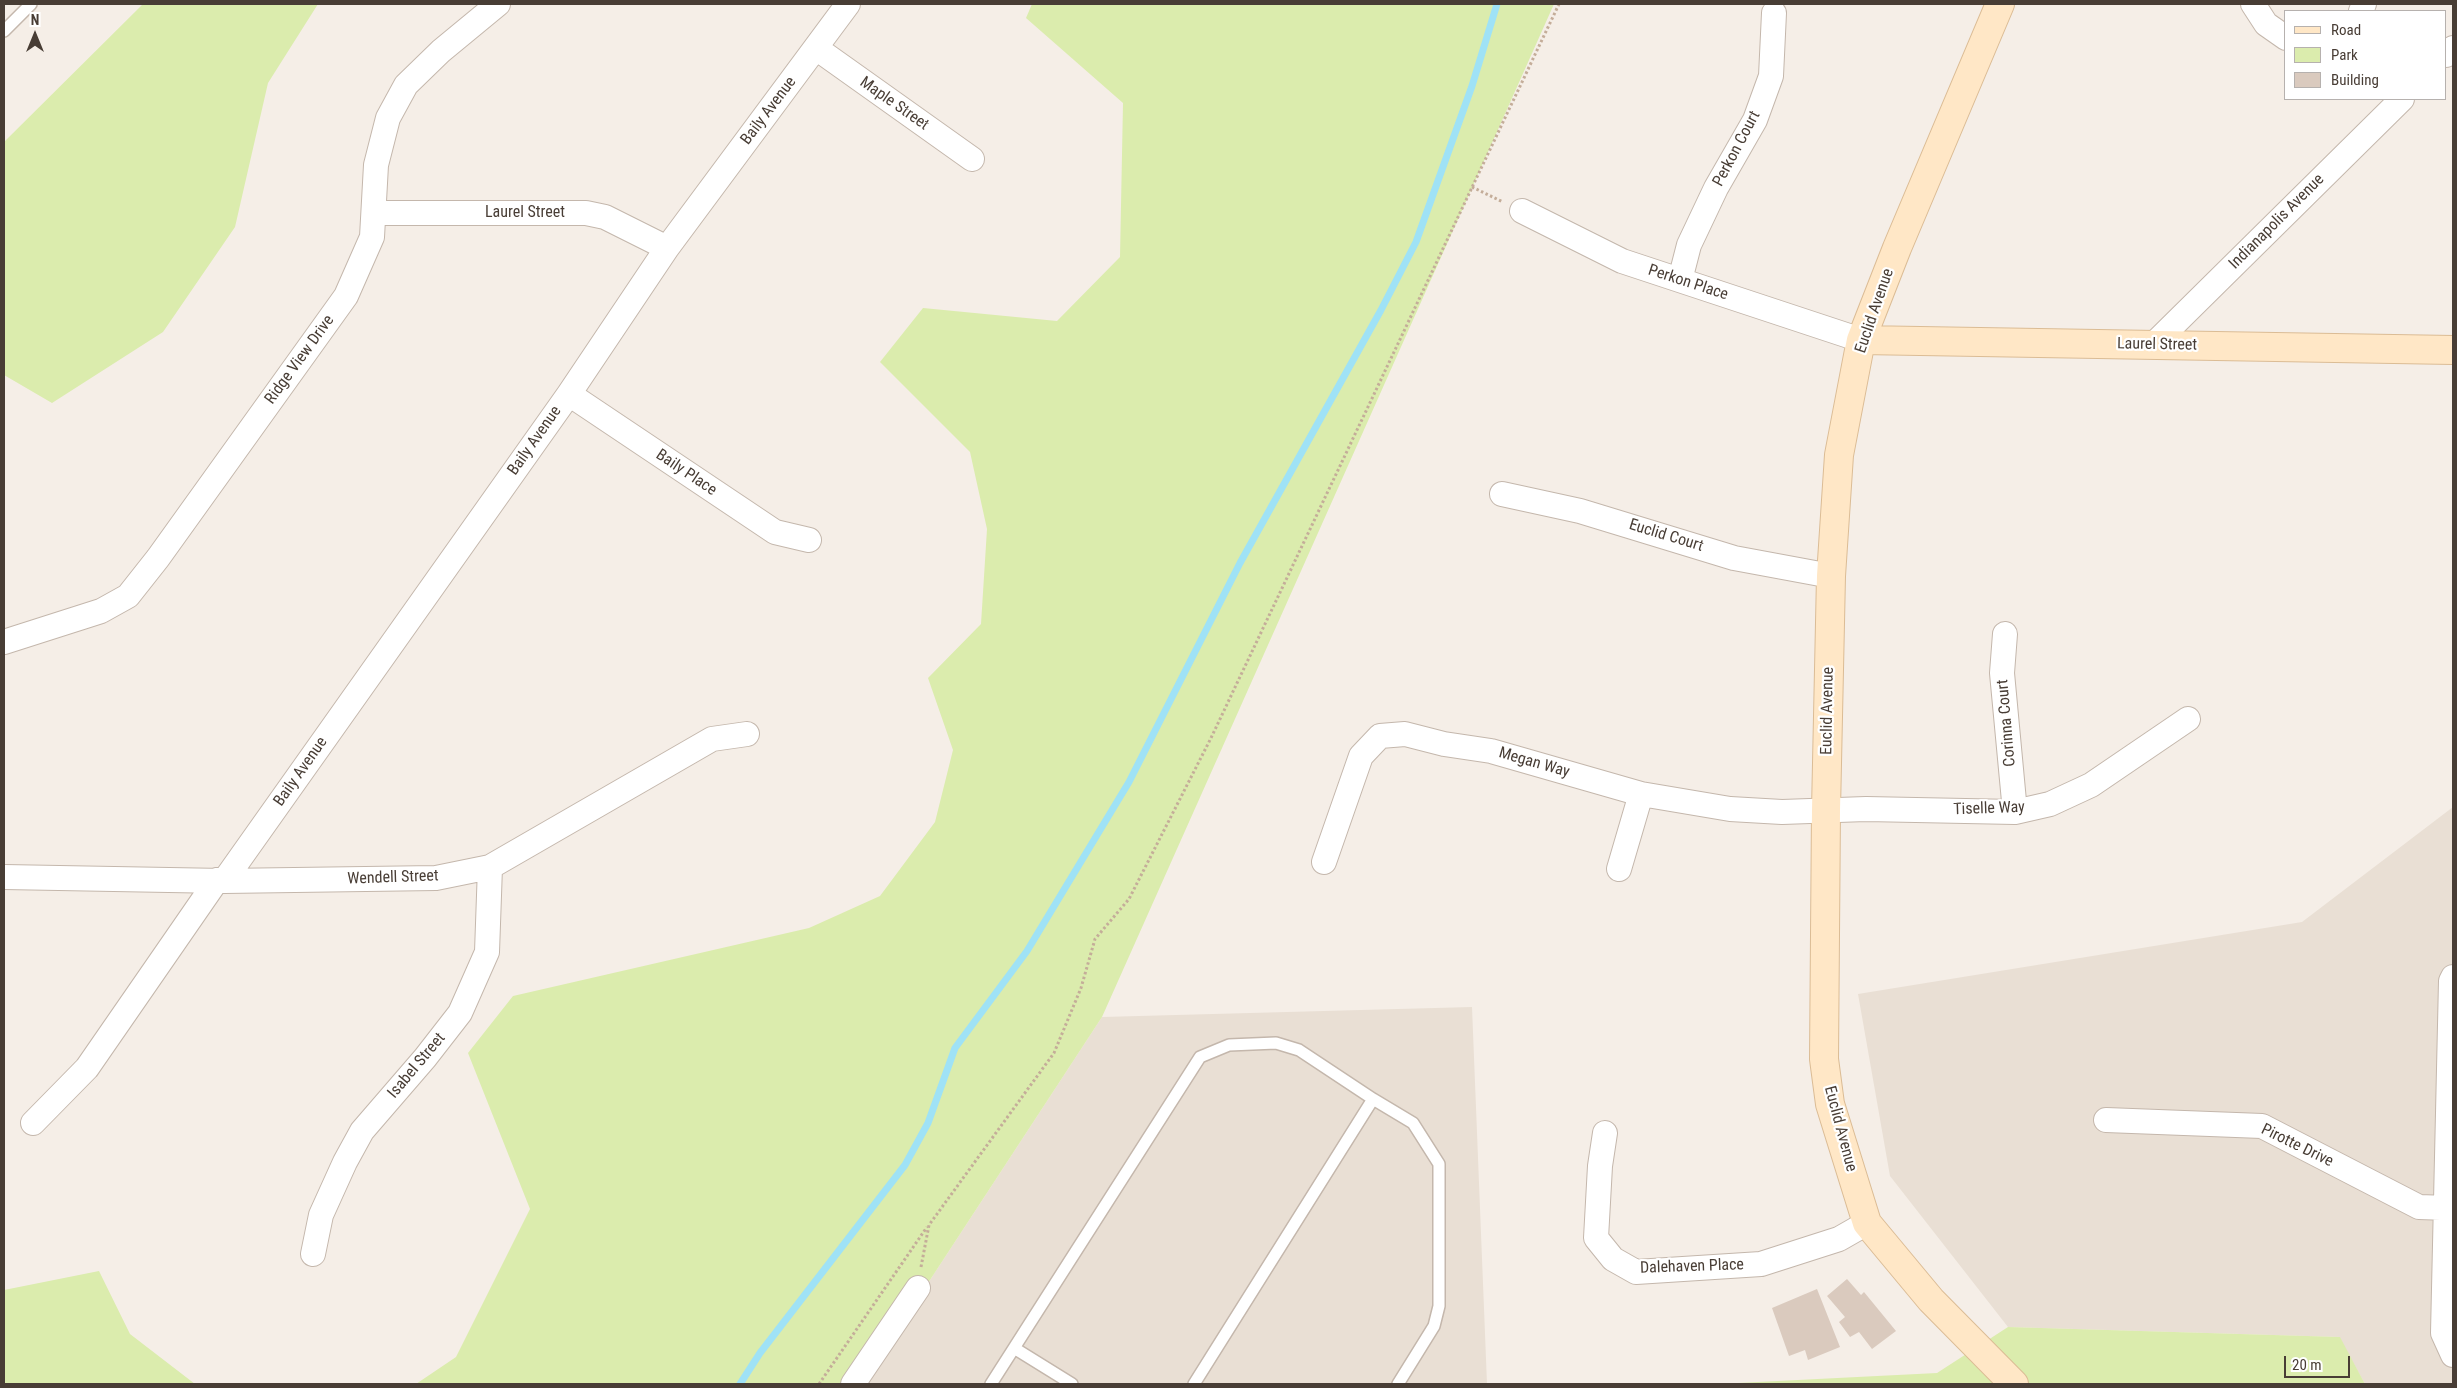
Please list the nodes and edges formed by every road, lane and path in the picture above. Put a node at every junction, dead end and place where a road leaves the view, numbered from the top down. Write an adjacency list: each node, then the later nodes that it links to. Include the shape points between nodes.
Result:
1 (31, 4): 8 (lane)
2 (498, 4): 15 (street, Ridge View Drive, via 406,85 388,118 376,165)
3 (848, 4): 10 (street, Baily Avenue)
4 (1559, 4): 13 (path)
5 (2000, 4): 18 (main road, Euclid Avenue)
6 (2253, 4): 9 (street, via 2266,24)
7 (1774, 13): 17 (street, Perkon Court, via 1771,76 1755,120 1716,188 1690,245)
8 (4, 31)
9 (2284, 37)
10 (816, 48): 12 (street, Maple Street); 16 (street, Baily Avenue)
11 (2401, 100): 19 (street, Indianapolis Avenue)
12 (972, 160)
13 (1472, 187): 14 (path); 45 (path, via 1211,738 1128,899 1095,939 1081,988 1054,1052)
14 (1522, 211): 17 (street, Perkon Place, via 1622,261)
15 (375, 213): 16 (street, Laurel Street, via 586,213 605,217); 26 (street, Ridge View Drive, via 372,237 346,296 128,596 101,611)
16 (667, 248): 21 (street, Baily Avenue)
17 (1680, 280): 18 (street, Perkon Place)
18 (1861, 340): 19 (main road, Laurel Street); 24 (main road, Euclid Avenue, via 1839,455)
19 (2152, 345): 20 (main road, Laurel Street)
20 (2453, 350)
21 (568, 394): 23 (street, Baily Place, via 775,532); 36 (street, Baily Avenue)
22 (1502, 494): 24 (street, Euclid Court, via 1580,510 1734,558)
23 (809, 540)
24 (1831, 576): 30 (main road, Euclid Avenue)
25 (2005, 634): 31 (street, Corinna Court, via 2002,673)
26 (4, 642)
27 (2188, 719): 31 (street, Tiselle Way, via 2092,785 2050,804)
28 (747, 734): 33 (street, Wendell Street, via 712,739)
29 (1641, 794): 30 (street, Megan Way, via 1730,809); 32 (street, Megan Way, via 1491,750 1444,744 1405,734 1380,736 1360,756); 34 (street)
30 (1826, 810): 31 (street, Tiselle Way); 44 (main road, Euclid Avenue, via 1824,1059 1830,1104)
31 (2015, 812)
32 (1324, 862)
33 (490, 868): 36 (street, Wendell Street, via 436,878); 46 (street, Isabel Street, via 487,952 460,1013 362,1131 321,1215)
34 (1619, 869)
35 (4, 877): 36 (street, Wendell Street)
36 (220, 880): 40 (street, Baily Avenue, via 87,1068)
37 (2453, 976): 42 (street)
38 (1373, 1099): 48 (lane, via 1300,1050 1276,1043 1229,1045 1200,1057); 54 (lane); 55 (lane, via 1413,1123 1439,1164 1439,1306 1434,1326)
39 (2106, 1120): 43 (street, Pirotte Drive, via 2262,1126 2419,1207)
40 (33, 1123)
41 (1605, 1134): 44 (street, Dalehaven Place, via 1596,1238 1613,1259 1636,1272 1761,1264 1839,1239)
42 (2450, 1138): 43 (street)
43 (2448, 1208): 49 (street, via 2443,1333)
44 (1867, 1223): 56 (main road, Euclid Avenue, via 1931,1300)
45 (929, 1225): 47 (path); 50 (path)
46 (313, 1254)
47 (918, 1288): 51 (street)
48 (1014, 1348): 52 (lane); 53 (lane)
49 (2453, 1355)
50 (819, 1384)
51 (853, 1384)
52 (991, 1384)
53 (1072, 1384)
54 (1194, 1384)
55 (1398, 1384)
56 (2014, 1384)

